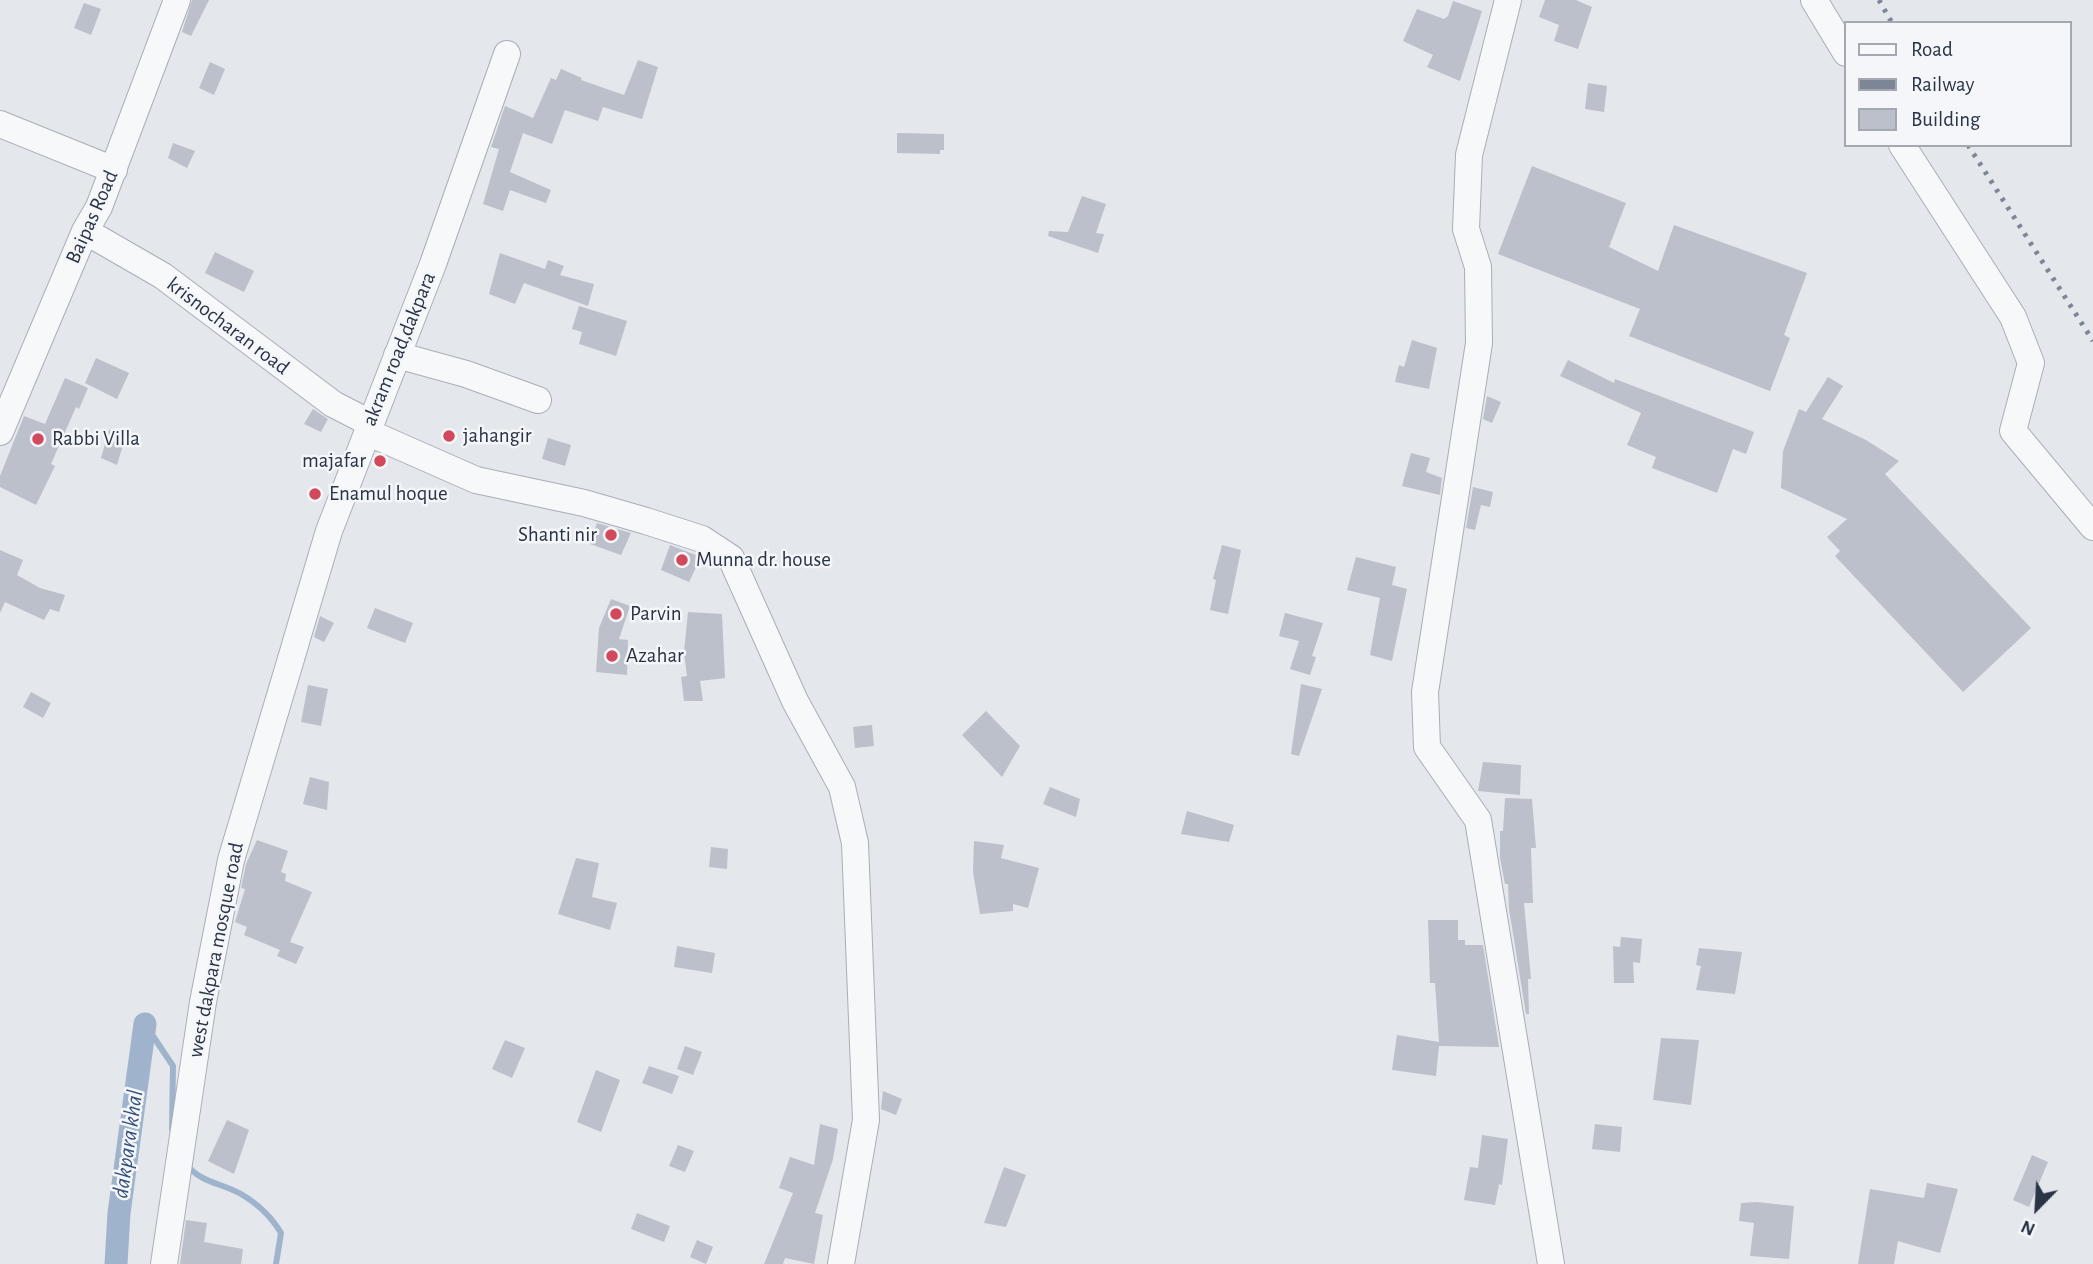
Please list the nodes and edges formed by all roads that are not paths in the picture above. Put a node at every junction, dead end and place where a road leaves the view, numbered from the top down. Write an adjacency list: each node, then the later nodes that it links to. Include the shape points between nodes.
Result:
1 (177, 0): 8 (street, Baipas Road)
2 (1508, 0): 18 (street, via 1469,155 1466,229 1478,267 1479,343 1425,692 1427,747 1478,820)
3 (1814, 0): 4 (street)
4 (1844, 50)
5 (507, 54): 10 (street, akram road,dakpara)
6 (0, 124): 8 (street)
7 (1903, 147): 14 (street, via 2013,317 2027,352 2031,363 2013,430)
8 (114, 170): 9 (street, Baipas Road)
9 (85, 231): 12 (street, krisnocharan road, via 163,276); 13 (street, Baipas Road)
10 (397, 355): 11 (street); 12 (street, akram road,dakpara)
11 (538, 400)
12 (368, 428): 15 (street, akram road,dakpara, via 329,531); 17 (street, krisnocharan road, via 476,480 584,503 702,540 732,558 795,701 842,787 855,843 866,1120)
13 (0, 432)
14 (2093, 527)
15 (295, 644): 16 (street, west dakpara mosque road, via 231,860 202,1002)
16 (164, 1264)
17 (841, 1264)
18 (1551, 1264)

